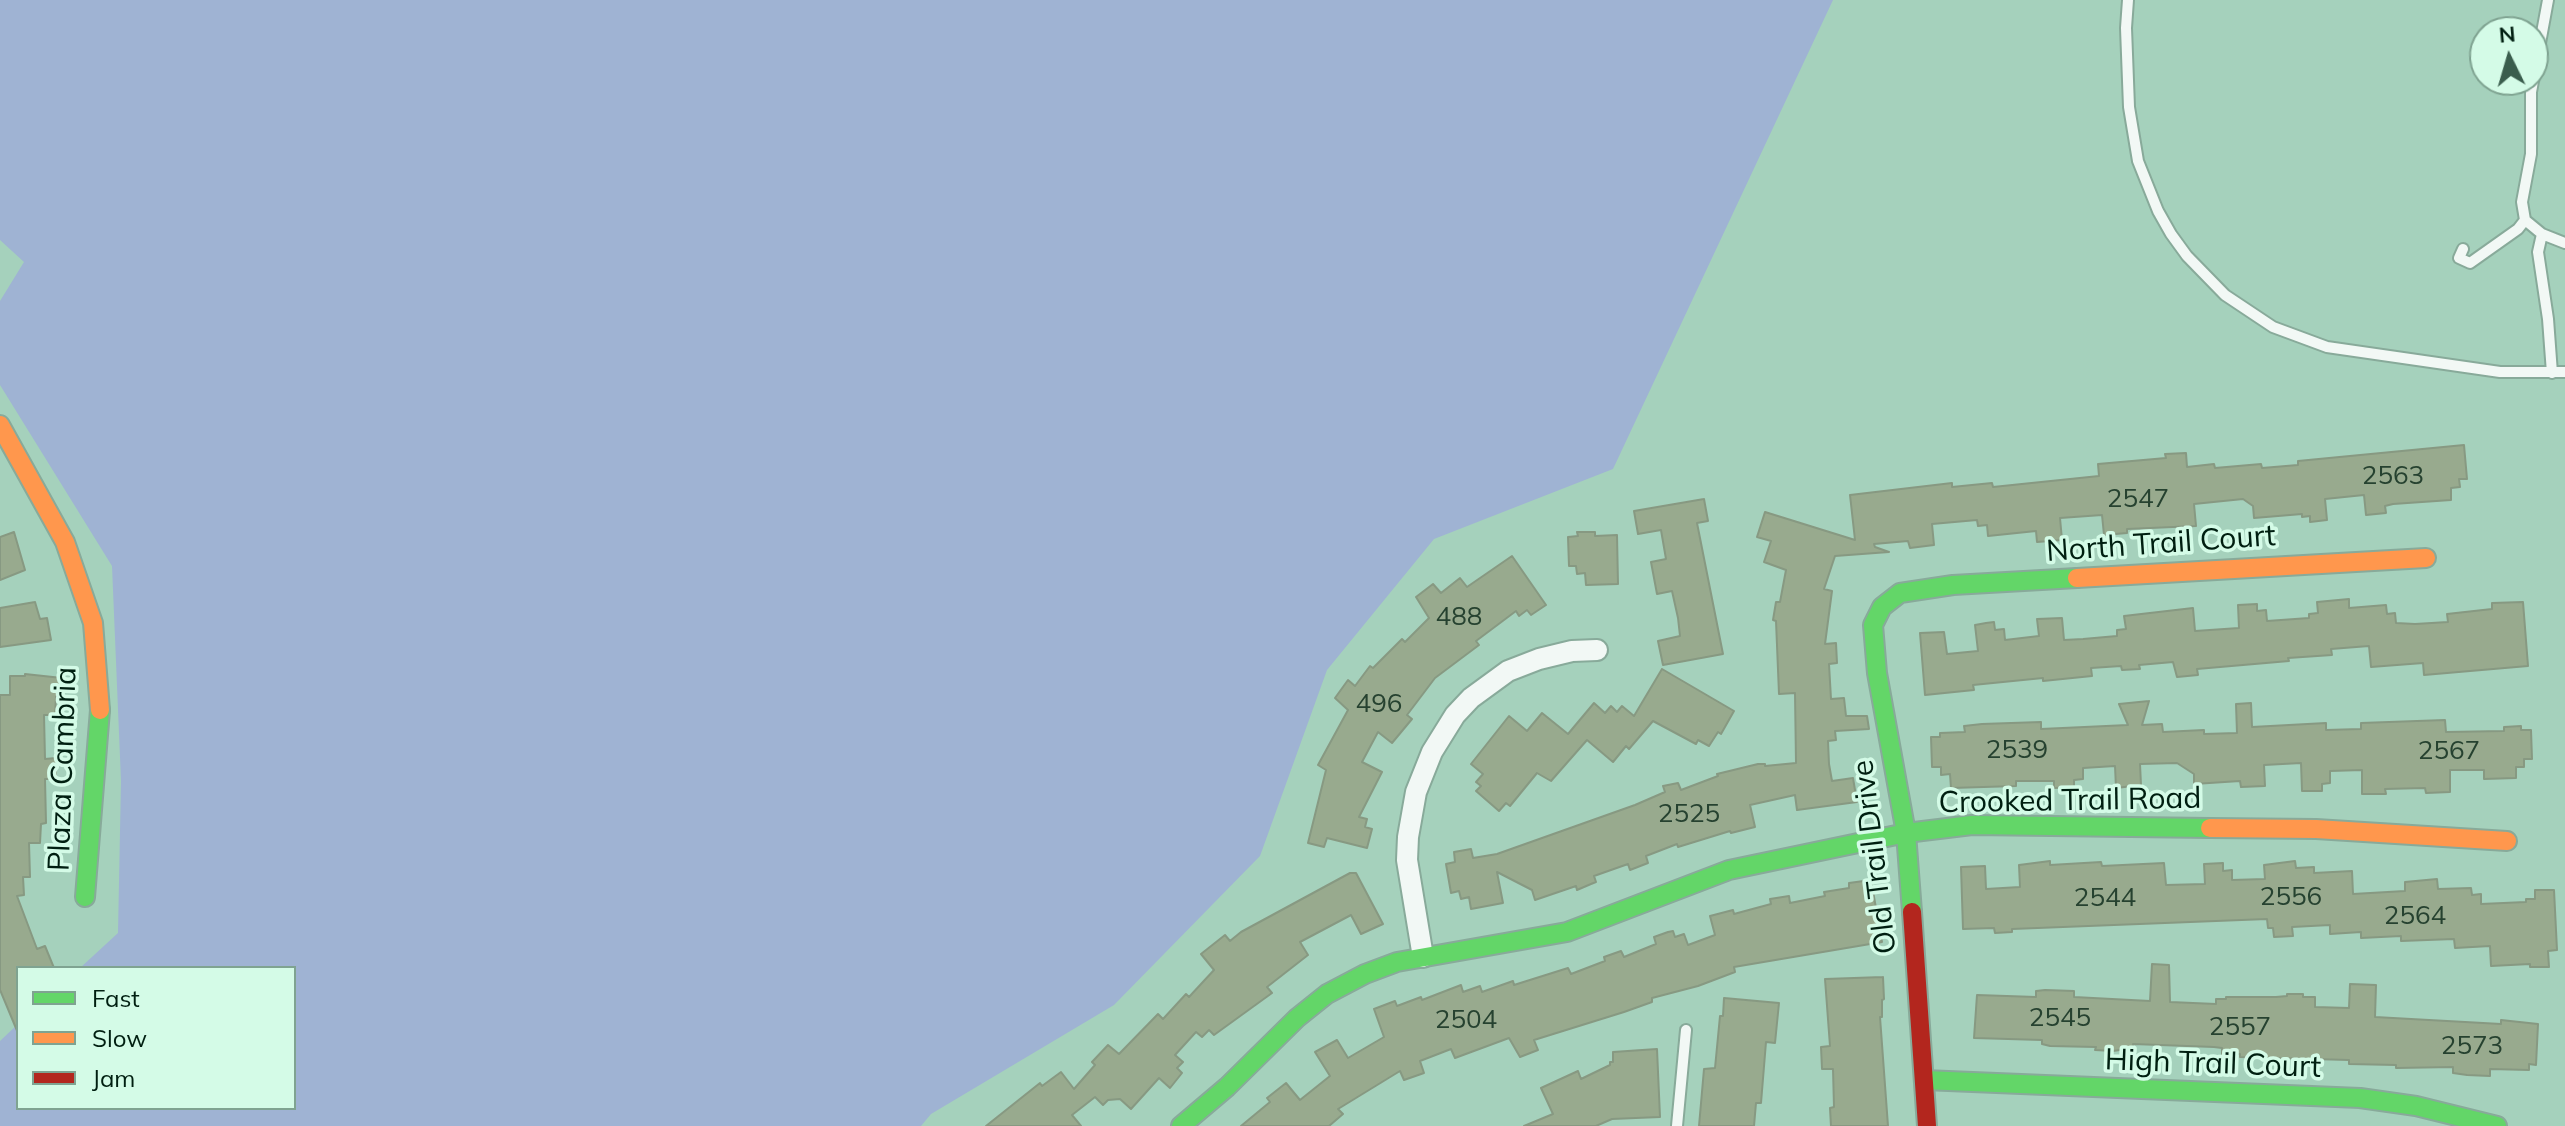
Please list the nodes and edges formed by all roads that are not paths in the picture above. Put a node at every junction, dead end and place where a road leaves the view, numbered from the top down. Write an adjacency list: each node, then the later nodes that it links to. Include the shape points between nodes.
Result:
1 (2128, 0): 8 (lane, via 2129,107 2138,161 2171,234 2225,295 2273,327 2327,347 2500,372)
2 (2548, 0): 3 (lane, via 2531,92)
3 (2525, 220): 4 (lane); 6 (lane, via 2470,263 2459,258)
4 (2542, 234): 5 (lane); 8 (lane, via 2538,252)
5 (2565, 243)
6 (2463, 249)
7 (2565, 372): 8 (lane)
8 (2552, 373)
9 (0, 425): 15 (street, Plaza Cambria, via 65,542 93,623 100,704)
10 (2426, 558): 11 (street, North Trail Court, via 1953,585)
11 (1900, 593): 13 (street, Old Trail Drive, via 1882,607 1873,625)
12 (1597, 650): 16 (street, via 1561,654 1508,671 1455,715 1432,752 1416,792 1408,837)
13 (1906, 833): 14 (street, Crooked Trail Road, via 1972,825 2079,825 2316,829); 16 (street, Crooked Trail Road, via 1729,870 1567,932); 18 (street, Old Trail Drive)
14 (2507, 841)
15 (85, 897)
16 (1423, 957): 19 (street, Crooked Trail Road, via 1365,974 1327,994)
17 (1686, 1030): 20 (lane)
18 (1924, 1080): 21 (street, Old Trail Drive); 22 (street, High Trail Court, via 2360,1098)
19 (1181, 1126)
20 (1677, 1126)
21 (1927, 1126)
22 (2497, 1126)

